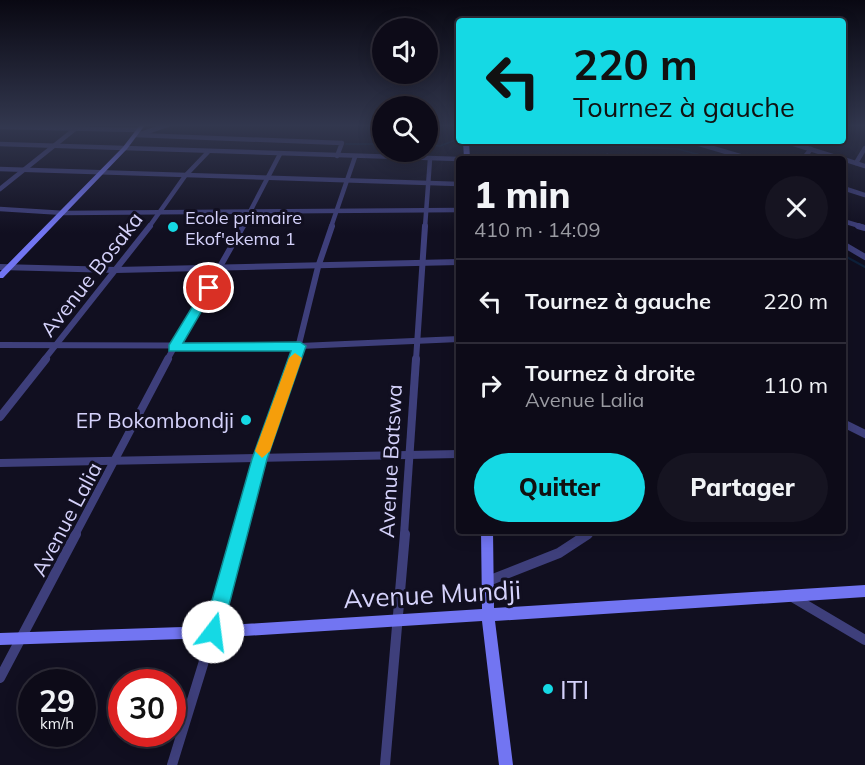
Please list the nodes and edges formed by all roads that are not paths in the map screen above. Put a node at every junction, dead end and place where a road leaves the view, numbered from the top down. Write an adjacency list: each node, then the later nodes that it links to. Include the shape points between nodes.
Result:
1 (34, 161): 11 (street)
2 (113, 161): 12 (street)
3 (199, 161): 13 (street, Avenue Bosaka)
4 (276, 161): 14 (street, Avenue Lalia)
5 (354, 161): 15 (street)
6 (849, 161): 8 (street)
7 (430, 162): 16 (street, Avenue Batswa)
8 (856, 163): 9 (street)
9 (865, 166)
10 (0, 169): 11 (street)
11 (23, 170): 12 (street); 18 (street)
12 (102, 172): 13 (street); 26 (street)
13 (184, 176): 14 (street); 27 (street, Avenue Bosaka)
14 (265, 179): 15 (street); 25 (street, Avenue Lalia)
15 (346, 181): 16 (street); 24 (street)
16 (428, 183): 17 (street); 22 (street, Avenue Batswa)
17 (456, 184)
18 (0, 189)
19 (846, 189): 20 (street)
20 (865, 195)
21 (0, 209): 26 (street)
22 (425, 210): 23 (street); 24 (street); 32 (street, Avenue Batswa)
23 (456, 210)
24 (338, 211): 25 (street); 35 (street)
25 (249, 212): 27 (street); 37 (street, Avenue Lalia)
26 (64, 213): 27 (street); 36 (street)
27 (160, 213): 38 (street, Avenue Bosaka)
28 (846, 222): 29 (street)
29 (865, 228)
30 (846, 246): 31 (street)
31 (865, 256)
32 (423, 262): 33 (street); 35 (street); 41 (street, Avenue Batswa)
33 (456, 262)
34 (0, 267): 36 (street)
35 (318, 267): 37 (street); 44 (street)
36 (8, 268): 38 (street); 39 (street)
37 (221, 268): 38 (street); 45 (street, Avenue Lalia)
38 (116, 270): 43 (street, Avenue Bosaka)
39 (0, 276)
40 (456, 339): 41 (street)
41 (416, 340): 44 (street); 49 (street, Avenue Batswa)
42 (0, 345): 43 (street)
43 (56, 346): 45 (street); 46 (street, Avenue Bosaka)
44 (300, 346): 45 (street); 51 (street)
45 (174, 348): 52 (street, Avenue Lalia)
46 (0, 417)
47 (846, 424): 48 (street)
48 (865, 434)
49 (408, 453): 50 (street); 51 (street); 60 (street, Avenue Batswa)
50 (456, 454)
51 (259, 459): 52 (street); 61 (street)
52 (115, 462): 53 (street); 63 (street, Avenue Lalia)
53 (0, 463)
54 (487, 534): 56 (street)
55 (588, 534): 56 (street, via 559,553)
56 (488, 581): 59 (street)
57 (865, 591): 58 (street, Avenue Mundji)
58 (792, 597): 59 (street, Avenue Mundji); 64 (street)
59 (488, 615): 60 (street, Avenue Mundji); 68 (street)
60 (400, 620): 61 (street, Avenue Mundji); 67 (street, Avenue Batswa)
61 (213, 632): 63 (street, Avenue Mundji); 66 (street)
62 (0, 639): 63 (street, Avenue Mundji)
63 (22, 639): 65 (street, Avenue Lalia)
64 (865, 640)
65 (0, 678)
66 (172, 765)
67 (385, 765)
68 (506, 765)

